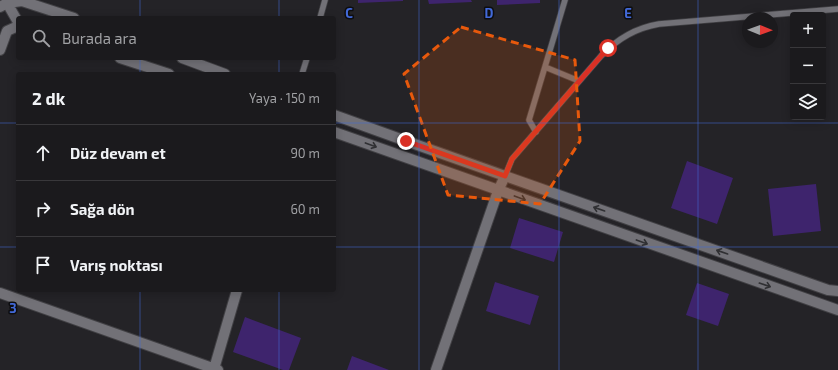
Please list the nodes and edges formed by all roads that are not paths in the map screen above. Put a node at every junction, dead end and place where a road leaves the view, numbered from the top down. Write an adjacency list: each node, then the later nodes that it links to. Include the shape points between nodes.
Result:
1 (325, 0): 6 (lane)
2 (565, 0): 13 (lane)
3 (4, 5): 5 (street, via 22,1); 7 (street)
4 (838, 9): 17 (lane, via 648,26 617,41)
5 (68, 16)
6 (321, 16)
7 (16, 20)
8 (16, 27): 9 (street, via 7,31)
9 (0, 50)
10 (126, 60): 14 (street)
11 (187, 60): 15 (street)
12 (306, 60): 16 (lane)
13 (545, 67): 17 (lane); 19 (lane, via 529,120)
14 (163, 72)
15 (220, 72)
16 (303, 72)
17 (579, 81): 19 (lane)
18 (336, 115): 21 (street)
19 (536, 132): 21 (lane, via 512,159)
20 (336, 133): 22 (street, one-way to 22)
21 (505, 176): 22 (street); 23 (street, one-way to 21, via 828,290)
22 (498, 191): 26 (street, one-way to 26); 28 (street)
23 (838, 291)
24 (236, 292): 27 (street)
25 (0, 293): 27 (street)
26 (838, 310)
27 (216, 369)
28 (436, 370)

